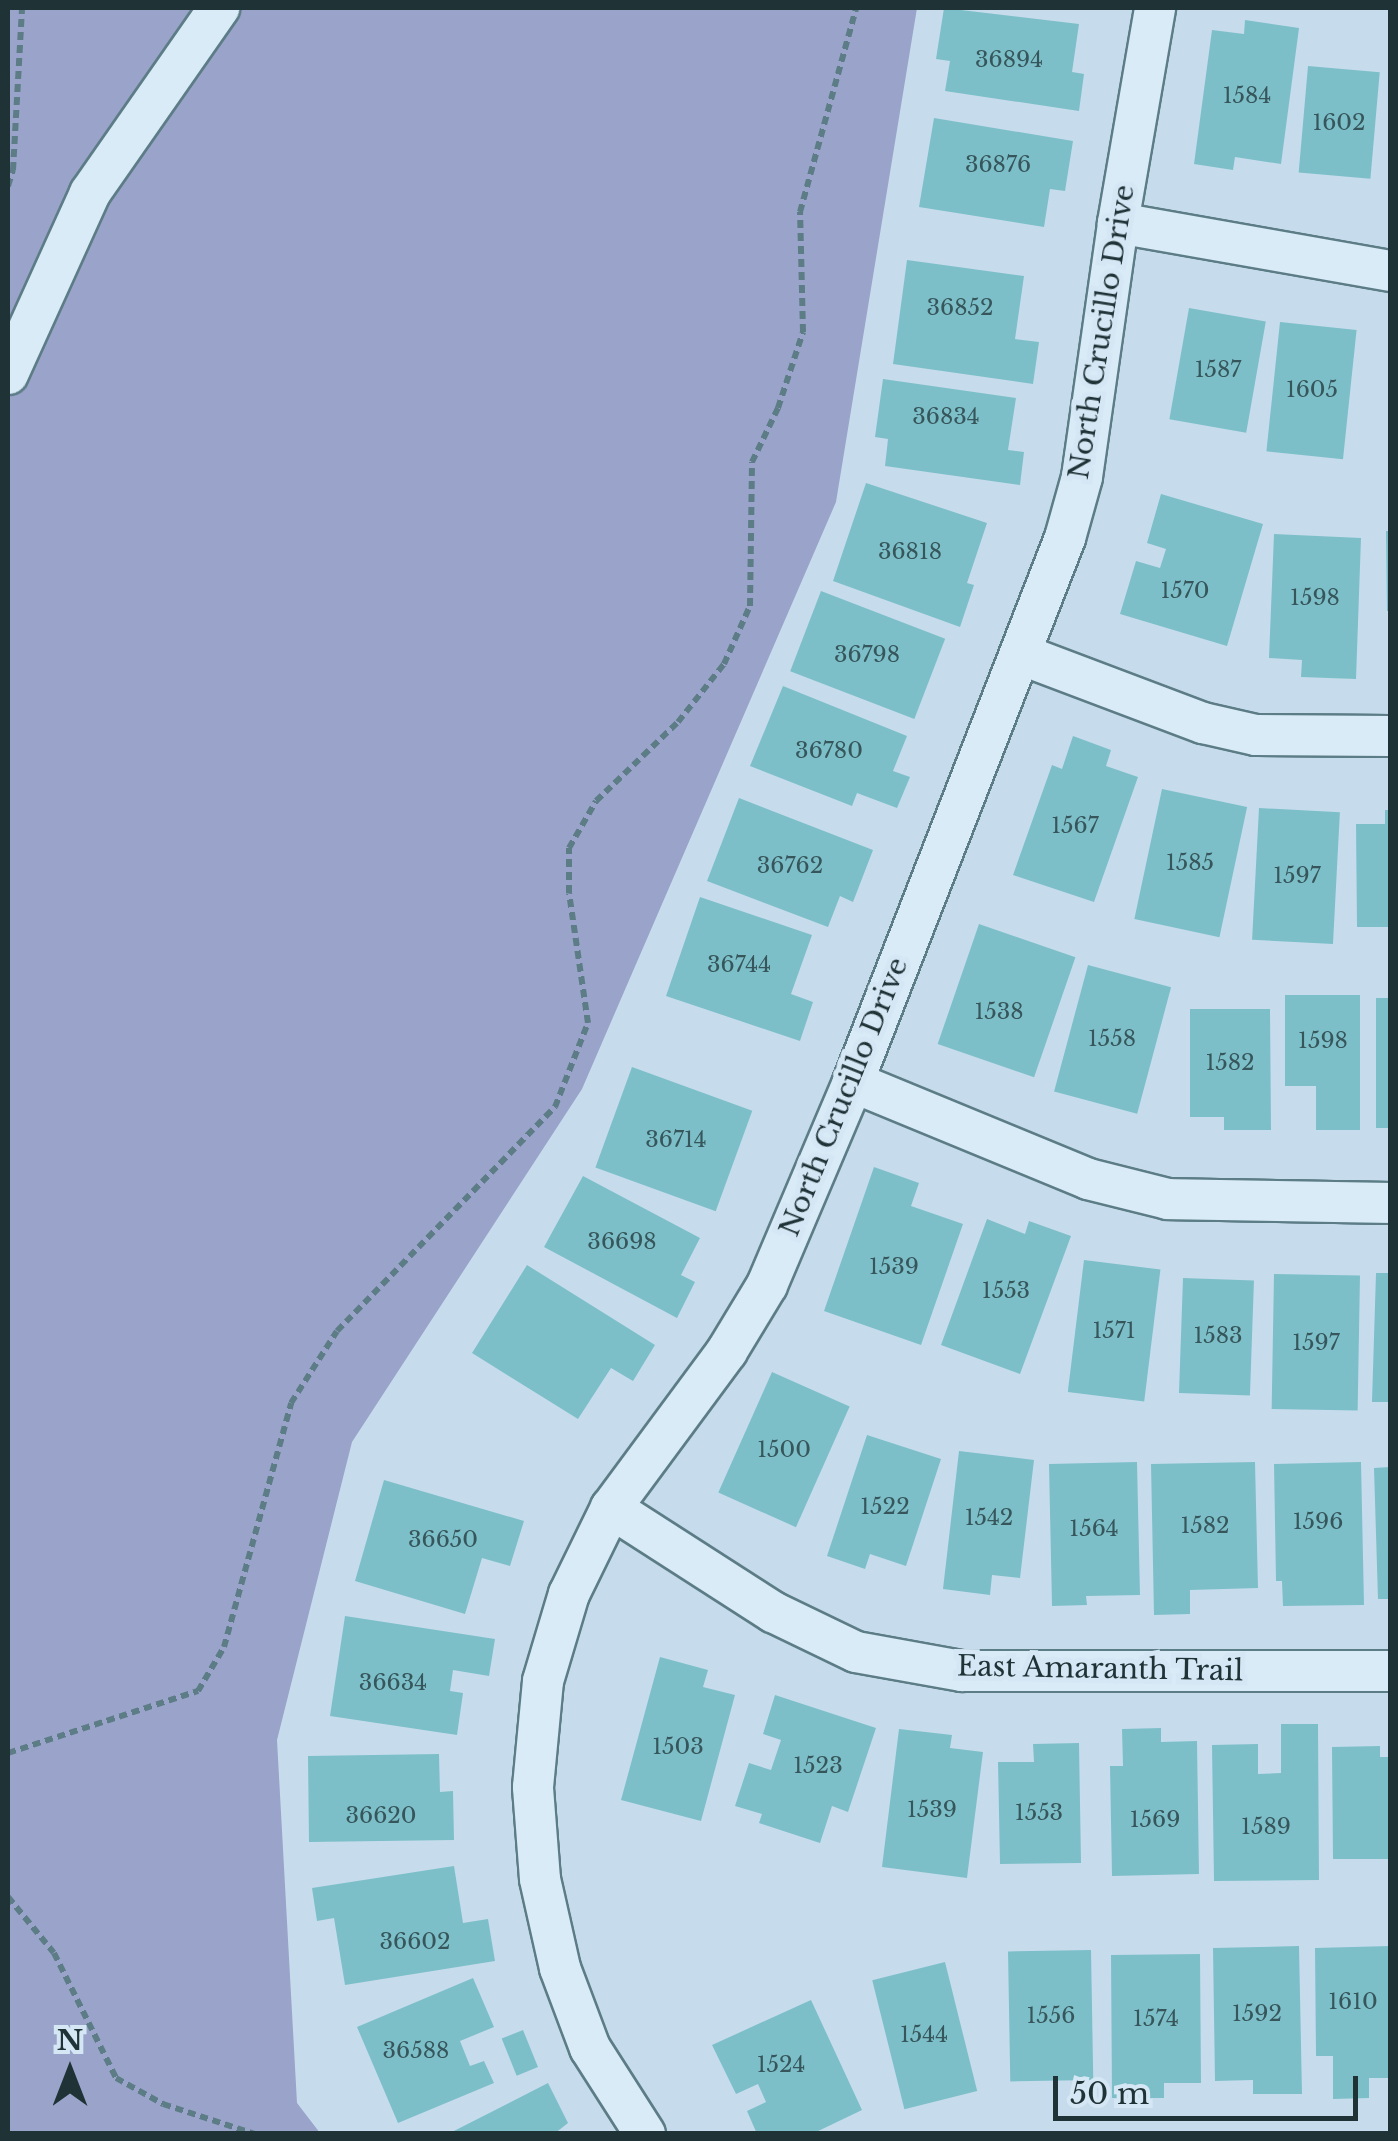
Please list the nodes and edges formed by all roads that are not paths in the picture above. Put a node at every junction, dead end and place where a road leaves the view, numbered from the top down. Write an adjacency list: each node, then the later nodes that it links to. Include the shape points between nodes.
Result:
1 (219, 8): 5 (street, via 90,192)
2 (1154, 8): 3 (street, North Crucillo Drive)
3 (1118, 223): 4 (street); 6 (street, North Crucillo Drive, via 1082,477)
4 (1390, 270)
5 (8, 374)
6 (1020, 654): 7 (street, via 1256,735); 8 (street, North Crucillo Drive)
7 (1390, 736)
8 (853, 1082): 9 (street, via 1088,1179 1168,1198); 10 (street, North Crucillo Drive, via 767,1285 727,1351)
9 (1390, 1202)
10 (611, 1508): 11 (street, East Amaranth Trail, via 773,1612 856,1652 962,1671); 12 (street, North Crucillo Drive, via 569,1594 543,1681 533,1787 540,1878 560,1968 590,2048)
11 (1390, 1671)
12 (645, 2134)

